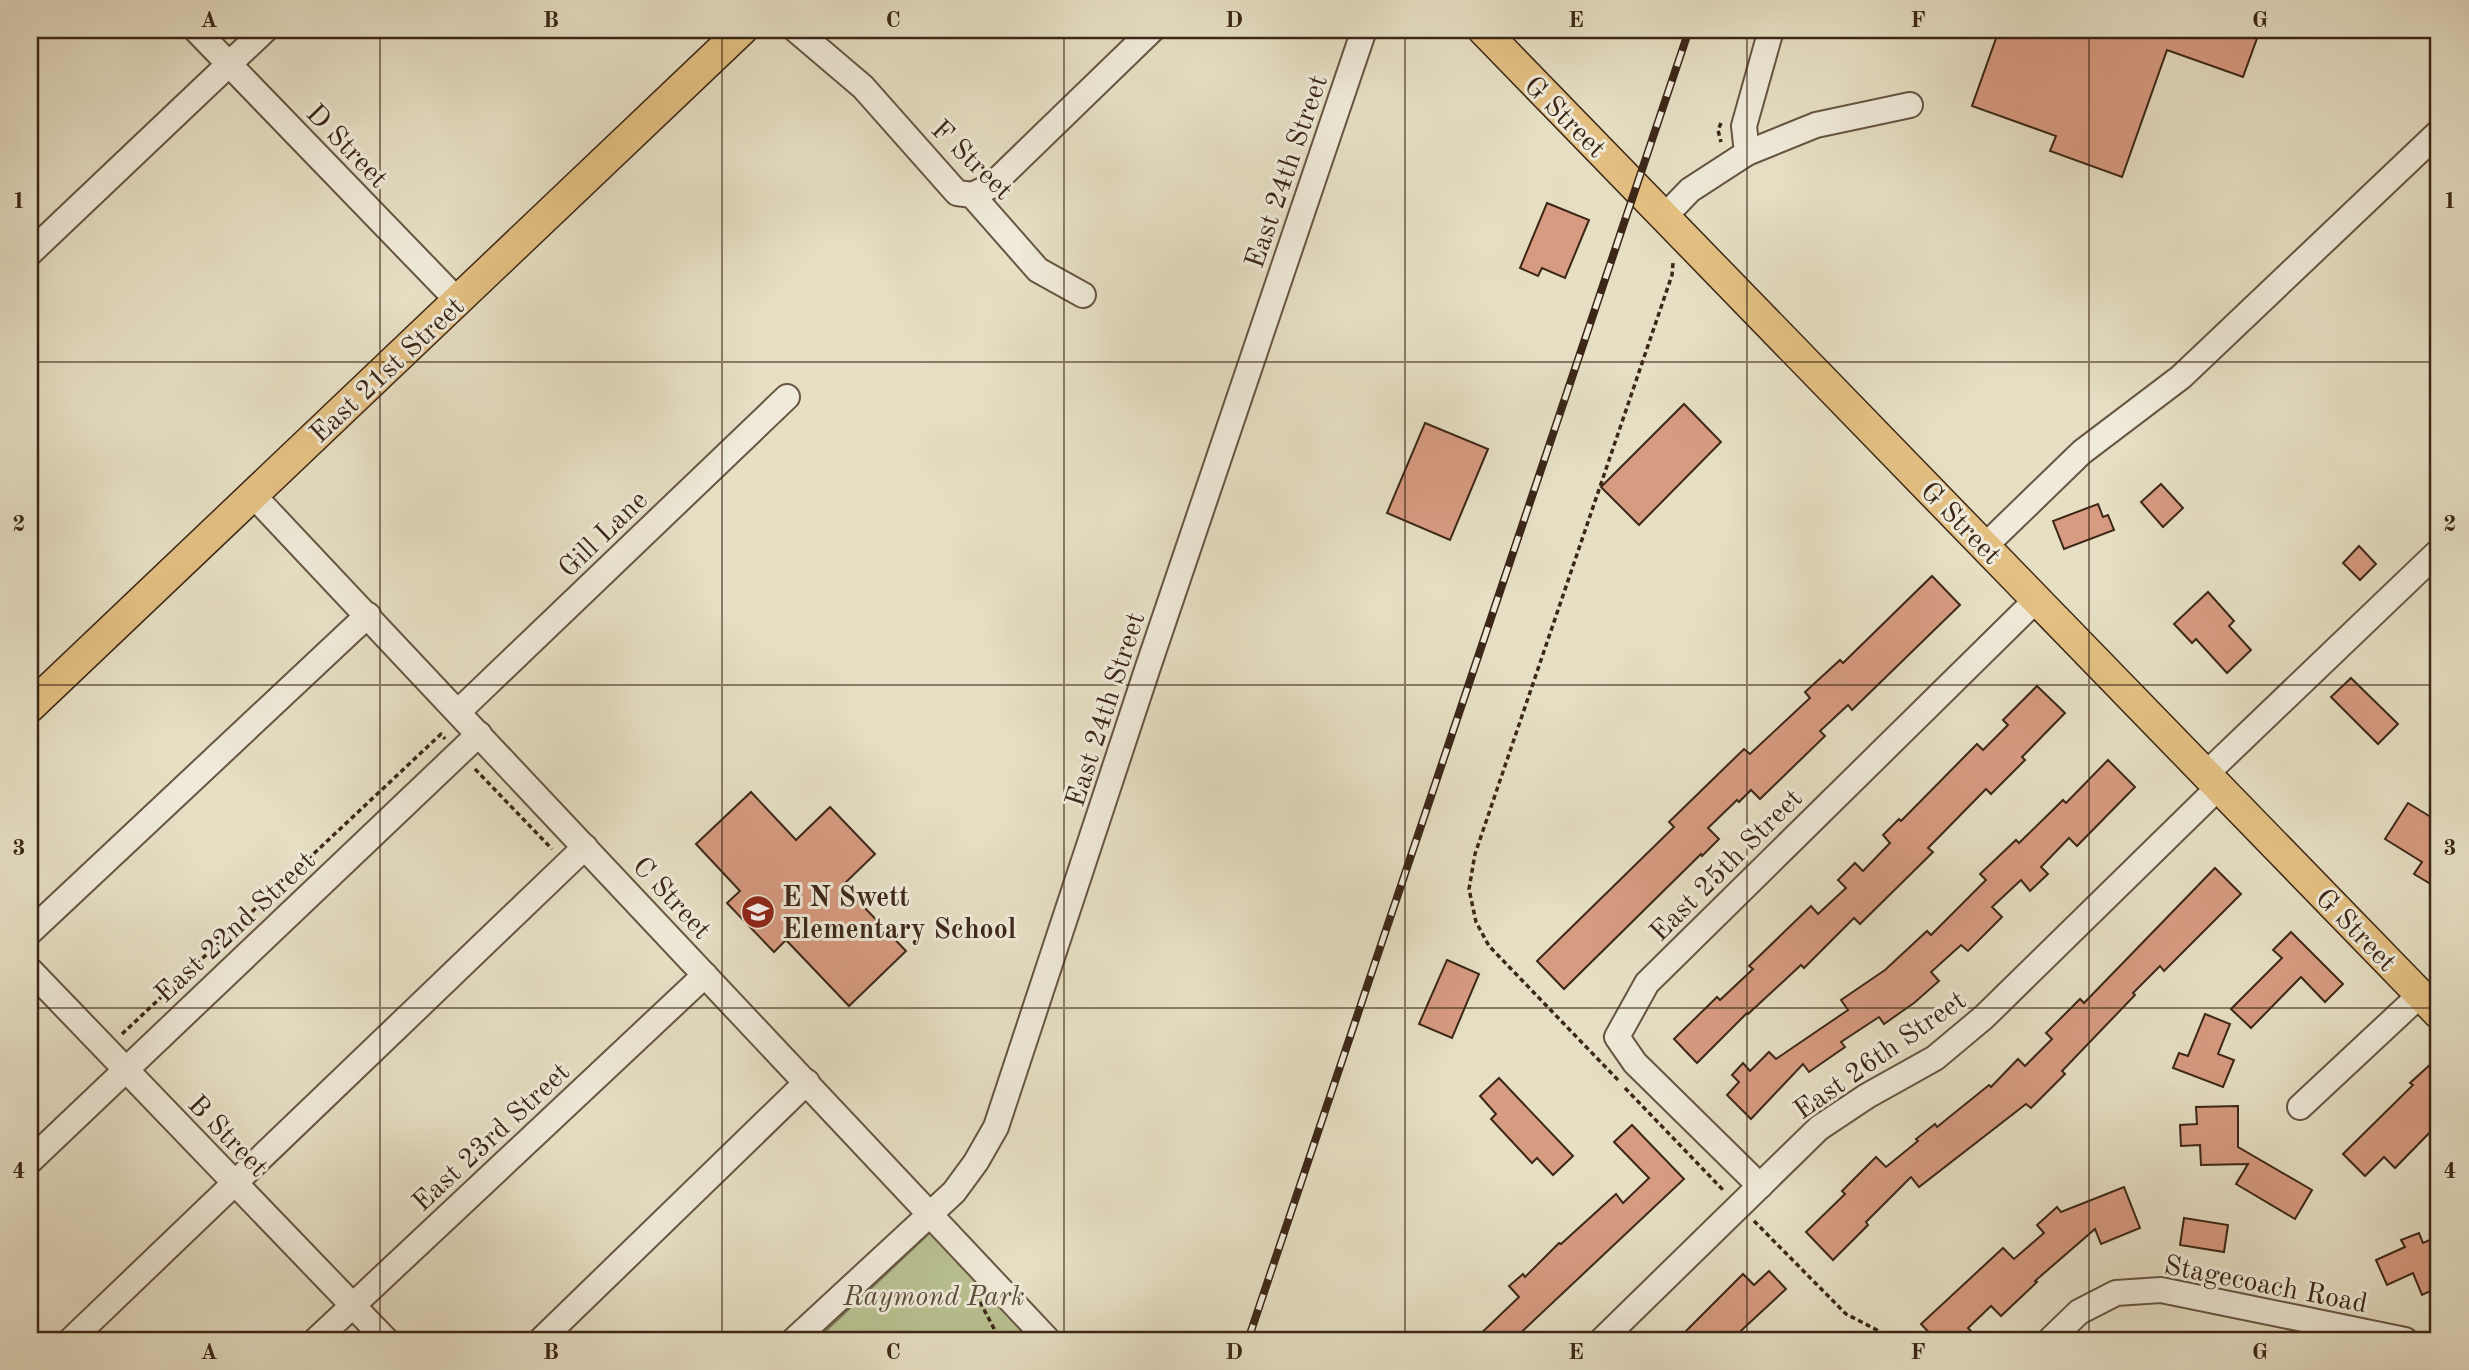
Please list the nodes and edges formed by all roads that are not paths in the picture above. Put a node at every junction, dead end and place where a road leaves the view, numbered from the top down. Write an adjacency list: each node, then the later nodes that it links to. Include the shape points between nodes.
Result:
1 (196, 30): 9 (street, D Street)
2 (265, 30): 9 (street)
3 (742, 30): 17 (main road, East 21st Street)
4 (796, 30): 13 (street, F Street, via 863,87 957,193)
5 (1152, 30): 13 (street, via 991,186)
6 (1364, 30): 39 (street, East 24th Street, via 996,1127 954,1192)
7 (1483, 30): 14 (main road, G Street)
8 (1771, 30): 12 (street)
9 (229, 64): 15 (street); 17 (street, D Street)
10 (1910, 105): 12 (street, via 1816,125)
11 (2439, 132): 20 (street, via 2181,377 2082,452)
12 (1735, 152): 14 (street)
13 (972, 195): 16 (street, F Street, via 1038,270)
14 (1665, 216): 20 (main road, G Street)
15 (30, 253)
16 (1083, 295)
17 (458, 301): 19 (main road, East 21st Street)
18 (787, 397): 25 (street, Gill Lane)
19 (253, 495): 23 (street, C Street); 24 (main road, East 21st Street)
20 (1984, 546): 22 (main road, G Street)
21 (2438, 556): 27 (street, East 26th Street)
22 (2037, 599): 27 (main road, G Street); 38 (street, East 25th Street, via 1647,983 1617,1037 1635,1063)
23 (368, 615): 25 (street, C Street); 29 (street)
24 (30, 707)
25 (458, 712): 26 (street, C Street)
26 (479, 734): 28 (street, C Street); 33 (street, East 22nd Street)
27 (2213, 780): 32 (main road, G Street); 38 (street, East 26th Street, via 1984,1017 1935,1058 1819,1128)
28 (586, 847): 31 (street, C Street); 37 (street)
29 (30, 932)
30 (30, 971): 33 (street, B Street)
31 (705, 975): 34 (street, C Street); 40 (street, East 23rd Street)
32 (2430, 1005): 35 (street)
33 (125, 1070): 36 (street, East 22nd Street); 37 (street, B Street)
34 (807, 1083): 39 (street, C Street); 44 (street)
35 (2300, 1107)
36 (30, 1161)
37 (234, 1184): 40 (street, B Street); 41 (street)
38 (1760, 1186): 47 (street, East 26th Street)
39 (931, 1214): 45 (street, East 24th Street); 46 (street, C Street)
40 (353, 1305): 42 (street, East 23rd Street); 43 (street, B Street)
41 (71, 1340)
42 (316, 1340)
43 (386, 1340)
44 (541, 1340)
45 (794, 1340)
46 (1048, 1340)
47 (1602, 1340)
48 (2050, 1340): 49 (street, Stagecoach Road, via 2079,1312 2116,1293 2161,1290)
49 (2405, 1340)

